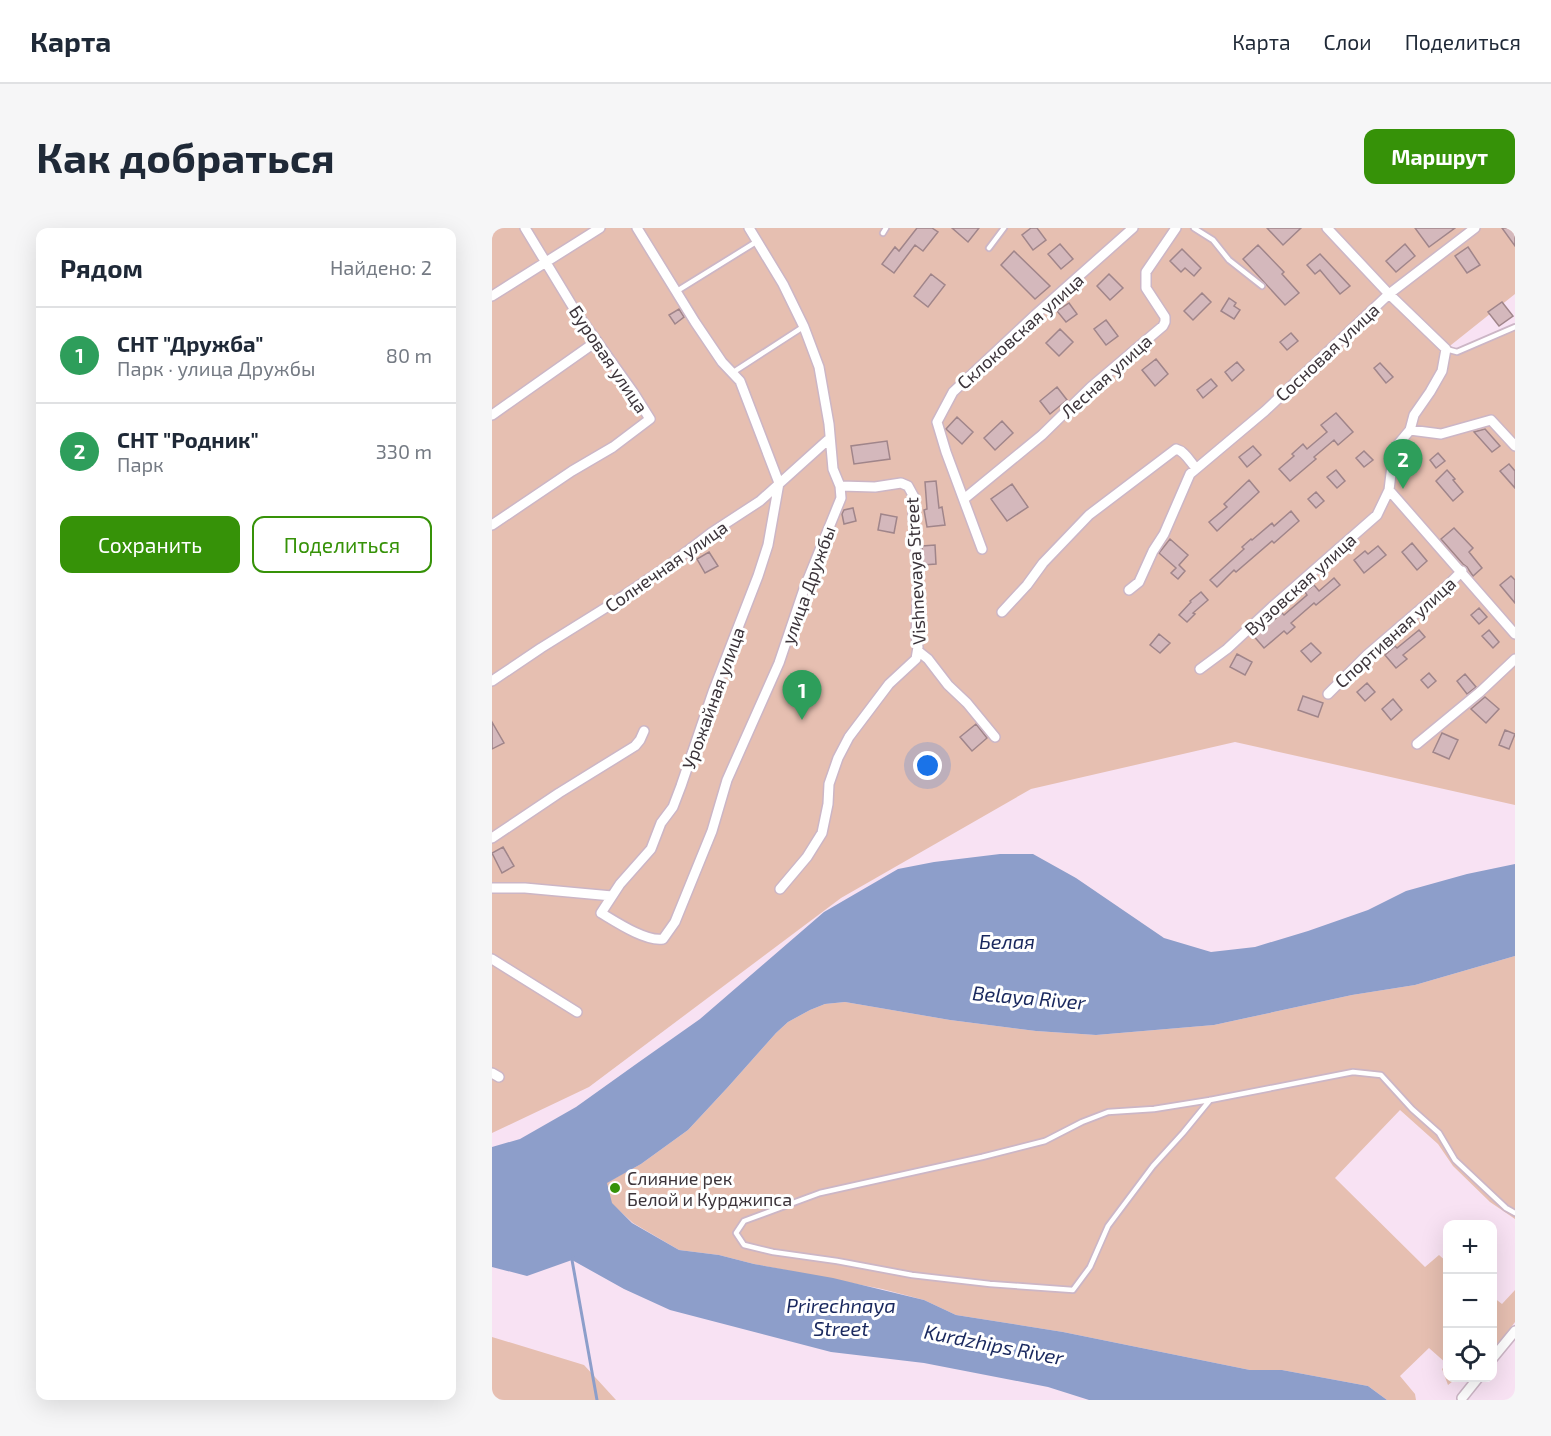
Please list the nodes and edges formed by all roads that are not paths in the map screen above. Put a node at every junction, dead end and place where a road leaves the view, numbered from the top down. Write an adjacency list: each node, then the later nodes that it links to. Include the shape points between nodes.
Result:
1 (525, 228): 15 (street, Буровая улица)
2 (600, 228): 15 (street)
3 (637, 228): 17 (street)
4 (749, 228): 13 (street, улица Дружбы)
5 (886, 228): 12 (lane)
6 (1004, 228): 14 (lane)
7 (1133, 228): 33 (street, Склоковская улица, via 954,392 937,422)
8 (1176, 228): 33 (street, Лесная улица, via 1146,272 1146,288 1165,317 1163,326)
9 (1194, 228): 16 (lane, via 1214,240 1229,260)
10 (1327, 228): 18 (street)
11 (1475, 228): 18 (street, Сосновая улица)
12 (883, 233)
13 (757, 241): 17 (lane); 20 (street, улица Дружбы)
14 (989, 248)
15 (547, 262): 19 (street); 22 (street, Буровая улица)
16 (1262, 286)
17 (677, 291): 24 (street)
18 (1389, 294): 23 (street); 29 (street, Сосновая улица, via 1265,411)
19 (492, 296)
20 (804, 327): 24 (lane); 27 (street, улица Дружбы, via 819,367)
21 (1515, 327): 23 (lane, via 1457,352)
22 (597, 341): 25 (street); 34 (street, Буровая улица, via 650,420)
23 (1446, 349): 26 (street, via 1442,371 1414,415)
24 (732, 373): 30 (street, via 740,381)
25 (492, 415)
26 (1410, 430): 28 (street, via 1441,434 1491,420); 32 (street, via 1394,449)
27 (830, 438): 30 (street, Солнечная улица); 31 (street, улица Дружбы)
28 (1515, 446)
29 (1196, 468): 37 (street, via 1139,582); 38 (street, via 1176,449 1154,465 1089,515)
30 (779, 483): 43 (street, Солнечная улица, via 760,501 668,566); 51 (street, Урожайная улица, via 758,576 673,807 661,823 651,849)
31 (840, 486): 40 (street, Vishnevaya Street, via 901,483 914,496); 52 (street, улица Дружбы, via 841,498 779,663 728,780 675,922 663,939 656,940)
32 (1389, 490): 36 (street); 42 (street, Вузовская улица, via 1377,515)
33 (964, 499): 35 (street, Склоковская улица)
34 (492, 525)
35 (982, 549)
36 (1462, 571): 39 (street); 44 (street, Спортивная улица)
37 (1129, 590)
38 (1002, 612)
39 (1515, 634)
40 (918, 651): 46 (street, Vishnevaya Street); 50 (street, via 916,659 889,684 849,736 829,784 822,833)
41 (1515, 659): 47 (street)
42 (1200, 669)
43 (492, 681)
44 (1328, 694)
45 (644, 731): 48 (street, via 635,746)
46 (995, 737)
47 (1417, 744)
48 (492, 838)
49 (492, 888): 51 (street)
50 (780, 889)
51 (612, 896): 52 (street, Урожайная улица)
52 (601, 913)
53 (492, 959): 54 (street)
54 (578, 1012)
55 (1209, 1100): 55 (lane, via 1108,1112 1045,1141 820,1193 744,1221 736,1233 744,1245 773,1252 912,1275 1073,1290 1090,1267 1108,1226); 56 (lane, via 1353,1072 1381,1075 1439,1133 1455,1160)
56 (1515, 1213)
57 (1515, 1331): 58 (street)
58 (1497, 1353)
59 (1474, 1382): 60 (street)
60 (1462, 1398)

